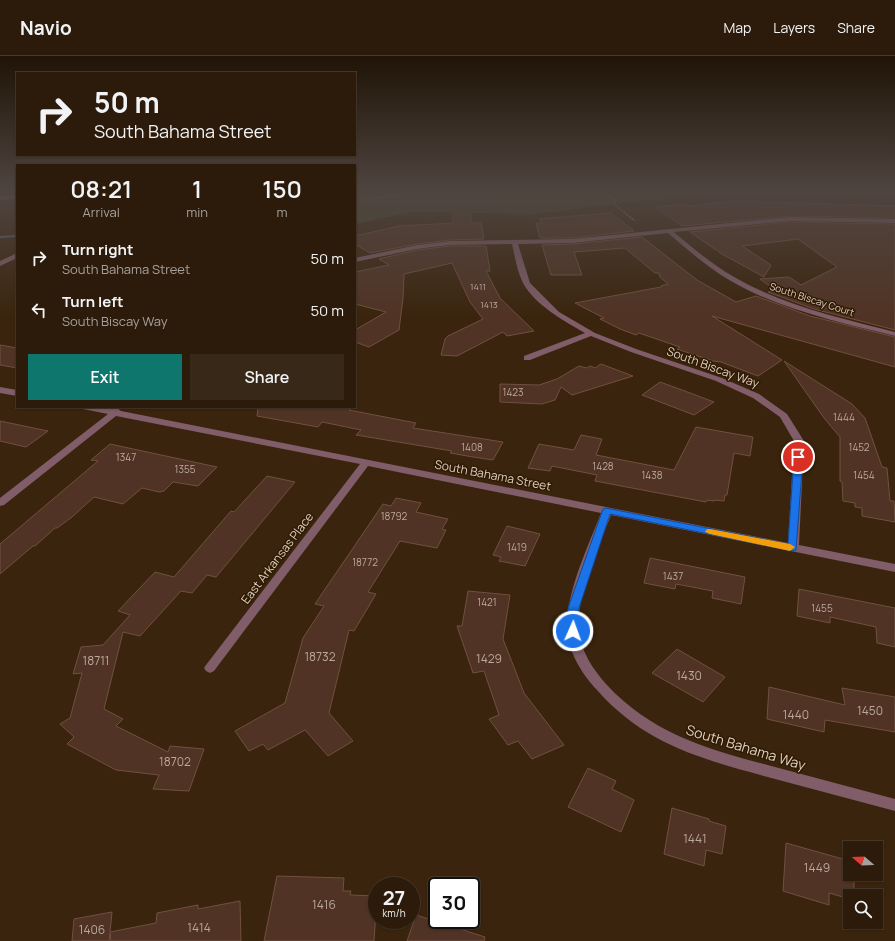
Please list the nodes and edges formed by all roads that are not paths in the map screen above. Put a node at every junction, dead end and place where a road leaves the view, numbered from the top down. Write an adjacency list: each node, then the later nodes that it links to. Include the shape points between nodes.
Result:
1 (638, 234): 3 (street, via 572,241)
2 (673, 234): 8 (street, South Biscay Court, via 716,269 750,289 807,310)
3 (515, 242): 5 (street, via 433,244); 7 (street, South Biscay Way, via 524,278 538,298 563,318)
4 (16, 256): 6 (street)
5 (356, 260)
6 (0, 264)
7 (590, 334): 9 (street); 17 (street, South Biscay Way, via 742,388 776,408 788,419 799,441)
8 (895, 334)
9 (527, 358)
10 (0, 390): 11 (street)
11 (16, 393)
12 (97, 408): 13 (street, South Bahama Street)
13 (118, 410): 14 (street, South Bahama Street); 15 (street)
14 (366, 463): 16 (street, South Bahama Street); 19 (street, East Arkansas Place)
15 (0, 503)
16 (606, 511): 17 (street, South Bahama Street); 20 (street, South Bahama Way, via 574,608 573,631 580,655 590,674 610,698 629,716 661,736 689,749)
17 (793, 548): 18 (street, South Bahama Street)
18 (895, 568)
19 (210, 668)
20 (895, 805)

